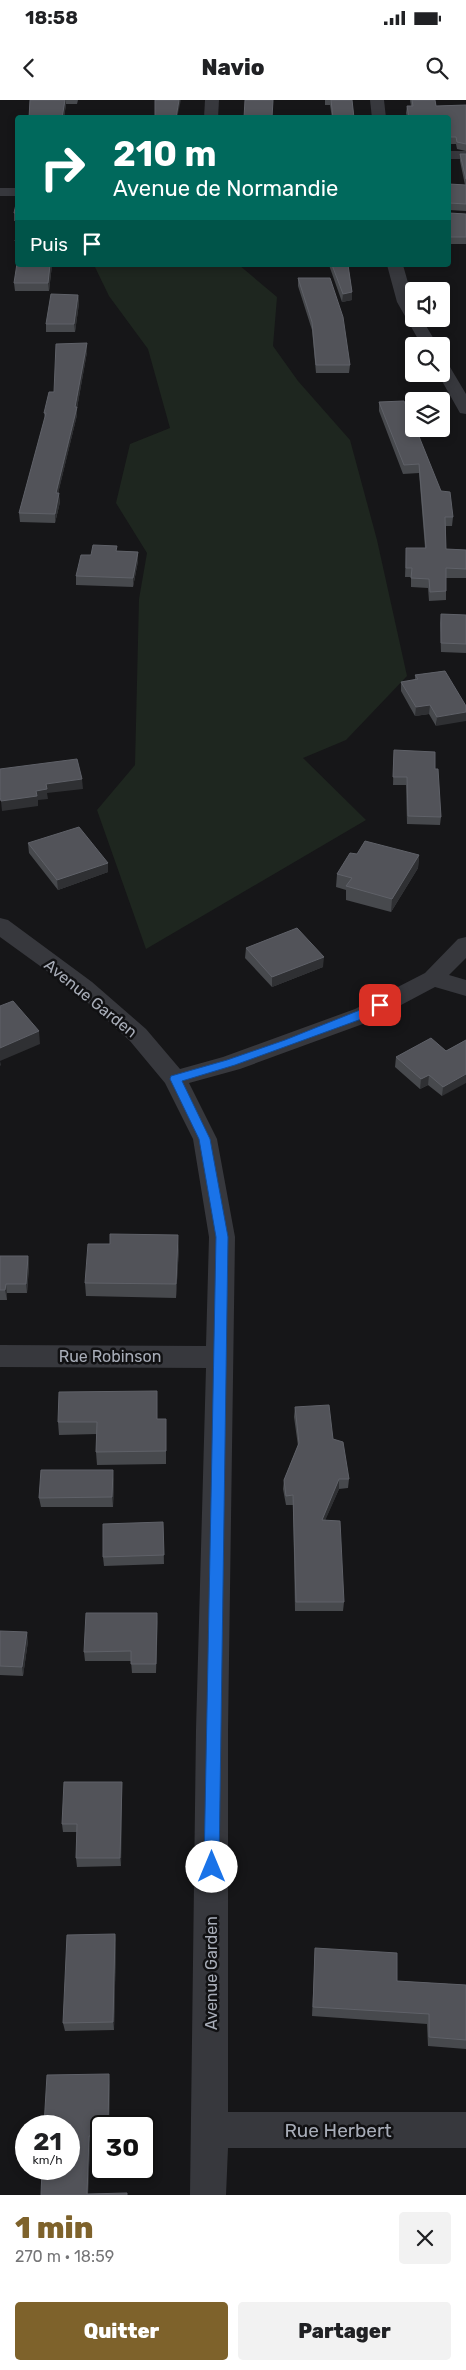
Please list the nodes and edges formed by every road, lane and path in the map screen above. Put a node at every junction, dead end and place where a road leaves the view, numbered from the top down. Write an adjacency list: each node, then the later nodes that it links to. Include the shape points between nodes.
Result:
1 (212, 100): 3 (street)
2 (377, 100): 4 (street)
3 (212, 115)
4 (379, 115)
5 (451, 155): 6 (street)
6 (466, 155)
7 (0, 192): 8 (street)
8 (15, 192)
9 (395, 267): 10 (street)
10 (405, 304)
11 (450, 381): 12 (street)
12 (466, 409)
13 (4, 933): 17 (street, Avenue Garden, via 84,987 138,1035)
14 (466, 944): 15 (street)
15 (433, 978): 16 (street); 17 (street, via 363,1014 231,1063)
16 (466, 988)
17 (175, 1079): 19 (street, Avenue Garden, via 204,1139 222,1237)
18 (0, 1356): 19 (street, Rue Robinson)
19 (220, 1357): 20 (street, Avenue Garden, via 212,1730)
20 (210, 2130): 21 (street, Rue Herbert); 22 (street, Avenue Garden)
21 (466, 2130)
22 (208, 2195)

